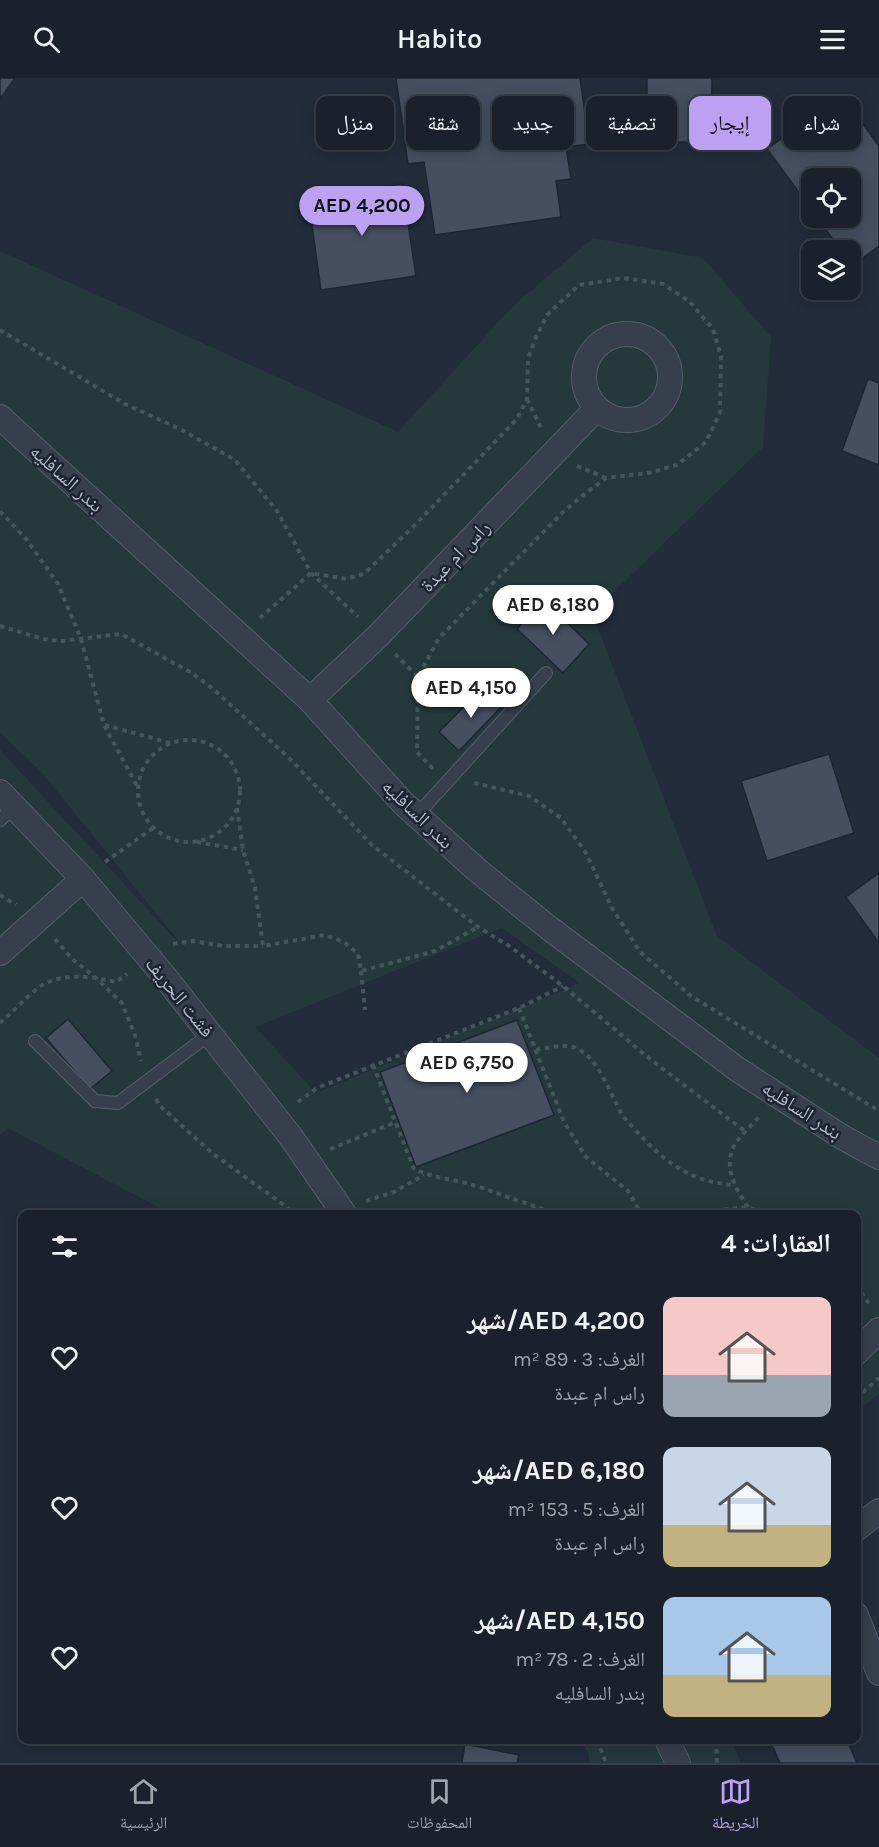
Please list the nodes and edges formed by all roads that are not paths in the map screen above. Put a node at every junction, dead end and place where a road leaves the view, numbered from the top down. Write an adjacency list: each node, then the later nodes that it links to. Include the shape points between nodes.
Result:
1 (597, 408): 4 (street, راس ام عبدة, via 378,636)
2 (0, 417): 4 (street, بندر السافليه)
3 (546, 673): 6 (lane)
4 (310, 700): 6 (street, بندر السافليه)
5 (5, 806): 7 (street, فشت الحريف)
6 (417, 815): 11 (street, بندر السافليه, via 549,928 737,1069)
7 (83, 879): 8 (street); 9 (street, فشت الحريف)
8 (0, 953)
9 (210, 1034): 10 (lane, via 118,1103 95,1101); 12 (street, فشت الحريف)
10 (35, 1041)
11 (879, 1157)
12 (342, 1210)
13 (876, 1320): 14 (street)
14 (861, 1345)
15 (879, 1511): 16 (street)
16 (861, 1525)
17 (861, 1628): 18 (street)
18 (879, 1673)
19 (669, 1744): 20 (street)
20 (678, 1763)

